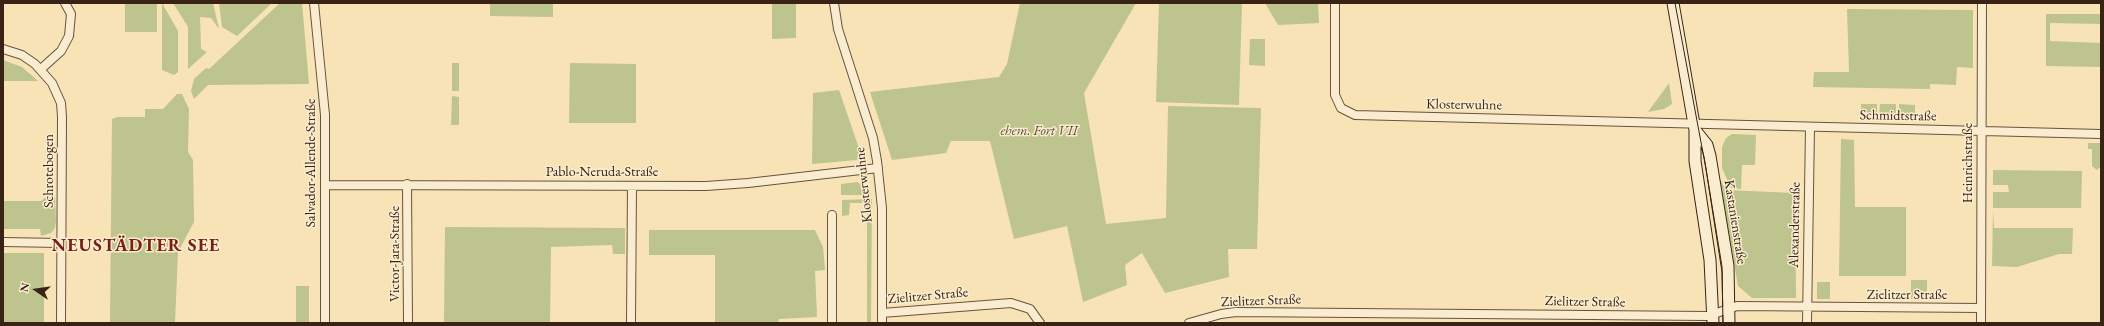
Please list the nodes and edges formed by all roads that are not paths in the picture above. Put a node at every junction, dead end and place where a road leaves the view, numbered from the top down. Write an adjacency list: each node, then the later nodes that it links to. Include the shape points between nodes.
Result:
1 (65, 3): 8 (street, via 71,14 70,36 61,51)
2 (314, 3): 15 (street, Salvador-Allende-Straße, via 324,94)
3 (834, 3): 13 (street, Klosterwuhne, via 838,29 873,138)
4 (1335, 3): 9 (street, Klosterwuhne, via 1334,95 1339,106 1349,113)
5 (1673, 3): 9 (main road, Kastanienstraße)
6 (1982, 3): 11 (street, Heinrichstraße)
7 (3, 49): 8 (street, Schrotebogen, via 22,55)
8 (40, 69): 19 (street, Schrotebogen, via 56,90 62,110)
9 (1695, 127): 10 (street, Schmidtstraße); 20 (main road, Kastanienstraße, via 1707,145 1710,156 1728,266); 24 (main road, Kastanienstraße, via 1696,161 1710,260)
10 (1810, 127): 11 (street, Schmidtstraße); 21 (street, Alexanderstraße)
11 (1981, 131): 12 (street, Schmidtstraße); 22 (street, Heinrichstraße)
12 (2101, 134)
13 (878, 168): 16 (street, Pablo-Neruda-Straße, via 748,183); 23 (street, Klosterwuhne, via 882,208)
14 (407, 184): 15 (street, Pablo-Neruda-Straße); 16 (street, Pablo-Neruda-Straße); 27 (street, Victor-Jara-Straße)
15 (324, 185): 26 (street, Salvador-Allende-Straße)
16 (632, 186): 28 (street)
17 (832, 215): 29 (street)
18 (3, 242): 19 (street)
19 (61, 243): 25 (street, Schrotebogen)
20 (1730, 308): 21 (street, Zielitzer Straße); 24 (street, Zielitzer Straße); 33 (main road, Kastanienstraße)
21 (1807, 308): 22 (street, Zielitzer Straße); 34 (street, Alexanderstraße)
22 (1981, 308): 35 (street, Heinrichstraße)
23 (882, 313): 30 (street, Klosterwuhne); 31 (street, Zielitzer Straße, via 1011,303 1030,309)
24 (1713, 319): 32 (street, Zielitzer Straße, via 1236,312)
25 (61, 323)
26 (325, 323)
27 (408, 323)
28 (631, 323)
29 (832, 323)
30 (882, 323)
31 (1040, 323)
32 (1189, 323)
33 (1729, 323)
34 (1807, 323)
35 (1981, 323)

